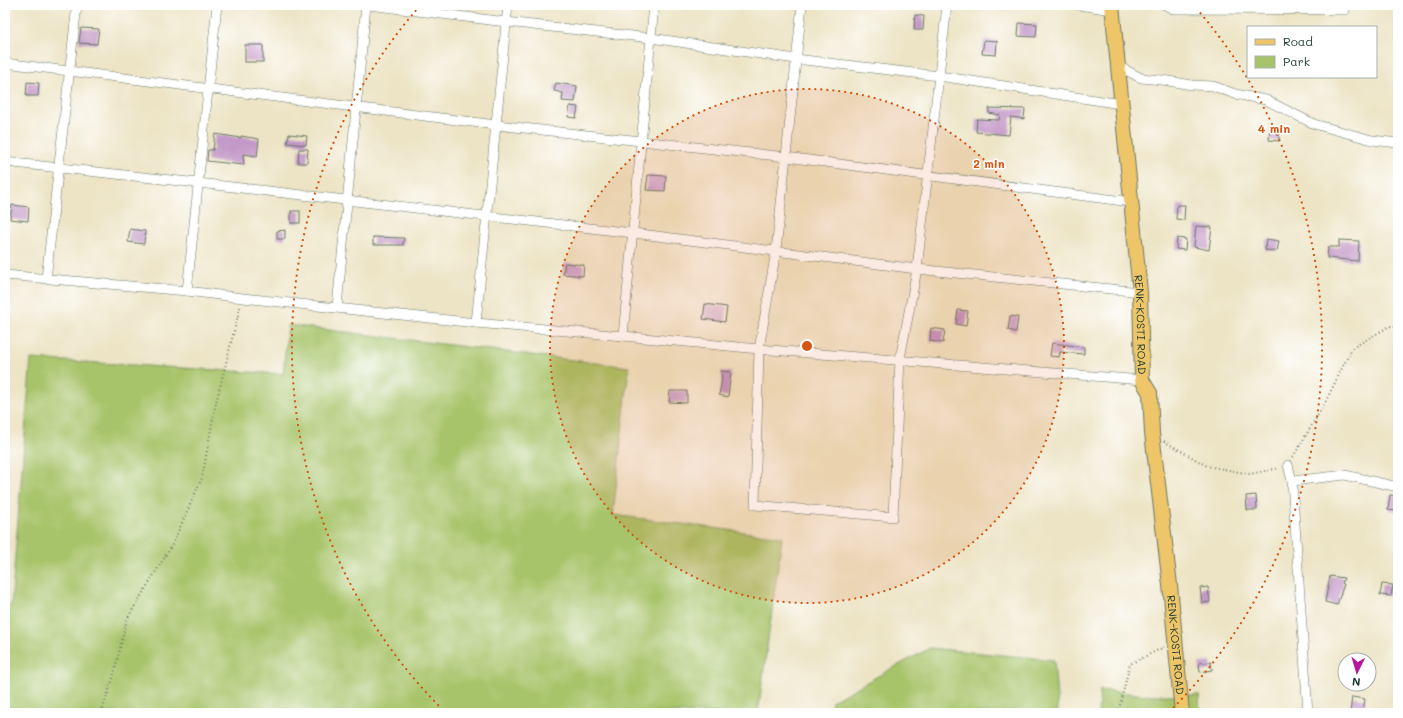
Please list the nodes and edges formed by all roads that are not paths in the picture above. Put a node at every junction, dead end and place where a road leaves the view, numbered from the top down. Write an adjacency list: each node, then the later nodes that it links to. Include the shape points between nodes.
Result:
1 (77, 5): 17 (street)
2 (217, 5): 19 (street)
3 (368, 5): 12 (street); 21 (street)
4 (508, 5): 12 (street)
5 (654, 5): 13 (street)
6 (802, 5): 14 (street)
7 (947, 5): 18 (street)
8 (1079, 5): 11 (street)
9 (1166, 5): 10 (street, via 1173,9 1242,10 1345,10)
10 (1346, 5)
11 (1112, 7): 16 (main road, RENK-KOSTI ROAD)
12 (506, 22): 13 (street); 22 (street)
13 (651, 38): 14 (street); 23 (street)
14 (796, 59): 18 (street); 25 (street)
15 (5, 63): 17 (street)
16 (1118, 66): 20 (main road, RENK-KOSTI ROAD); 24 (street, via 1141,78 1214,86 1235,94 1266,100 1314,124 1372,140)
17 (70, 71): 19 (street); 27 (street)
18 (939, 76): 20 (street); 28 (street)
19 (208, 88): 21 (street); 29 (street)
20 (1122, 104): 31 (main road, RENK-KOSTI ROAD)
21 (356, 107): 22 (street); 30 (street)
22 (496, 125): 23 (street); 32 (street)
23 (642, 140): 25 (street); 33 (street)
24 (1398, 143)
25 (786, 156): 28 (street); 34 (street)
26 (5, 162): 27 (street)
27 (59, 168): 29 (street); 37 (street)
28 (928, 175): 31 (street); 35 (street)
29 (198, 183): 30 (street); 38 (street)
30 (348, 200): 32 (street); 40 (street)
31 (1131, 202): 39 (main road, RENK-KOSTI ROAD)
32 (487, 217): 33 (street); 41 (street)
33 (633, 233): 34 (street); 42 (street)
34 (776, 251): 35 (street); 43 (street)
35 (917, 269): 39 (street); 44 (street)
36 (5, 275): 37 (street)
37 (46, 279): 38 (street)
38 (187, 291): 40 (street)
39 (1140, 292): 45 (main road, RENK-KOSTI ROAD)
40 (337, 307): 41 (street)
41 (476, 323): 42 (street)
42 (623, 336): 43 (street)
43 (759, 349): 44 (street); 44 (street, via 755,505 893,517)
44 (900, 359): 45 (street)
45 (1142, 380): 49 (main road, RENK-KOSTI ROAD, via 1150,392 1152,433)
46 (1288, 466): 47 (street)
47 (1292, 481): 48 (street, via 1345,475); 50 (street)
48 (1398, 487)
49 (1182, 713)
50 (1308, 713)

